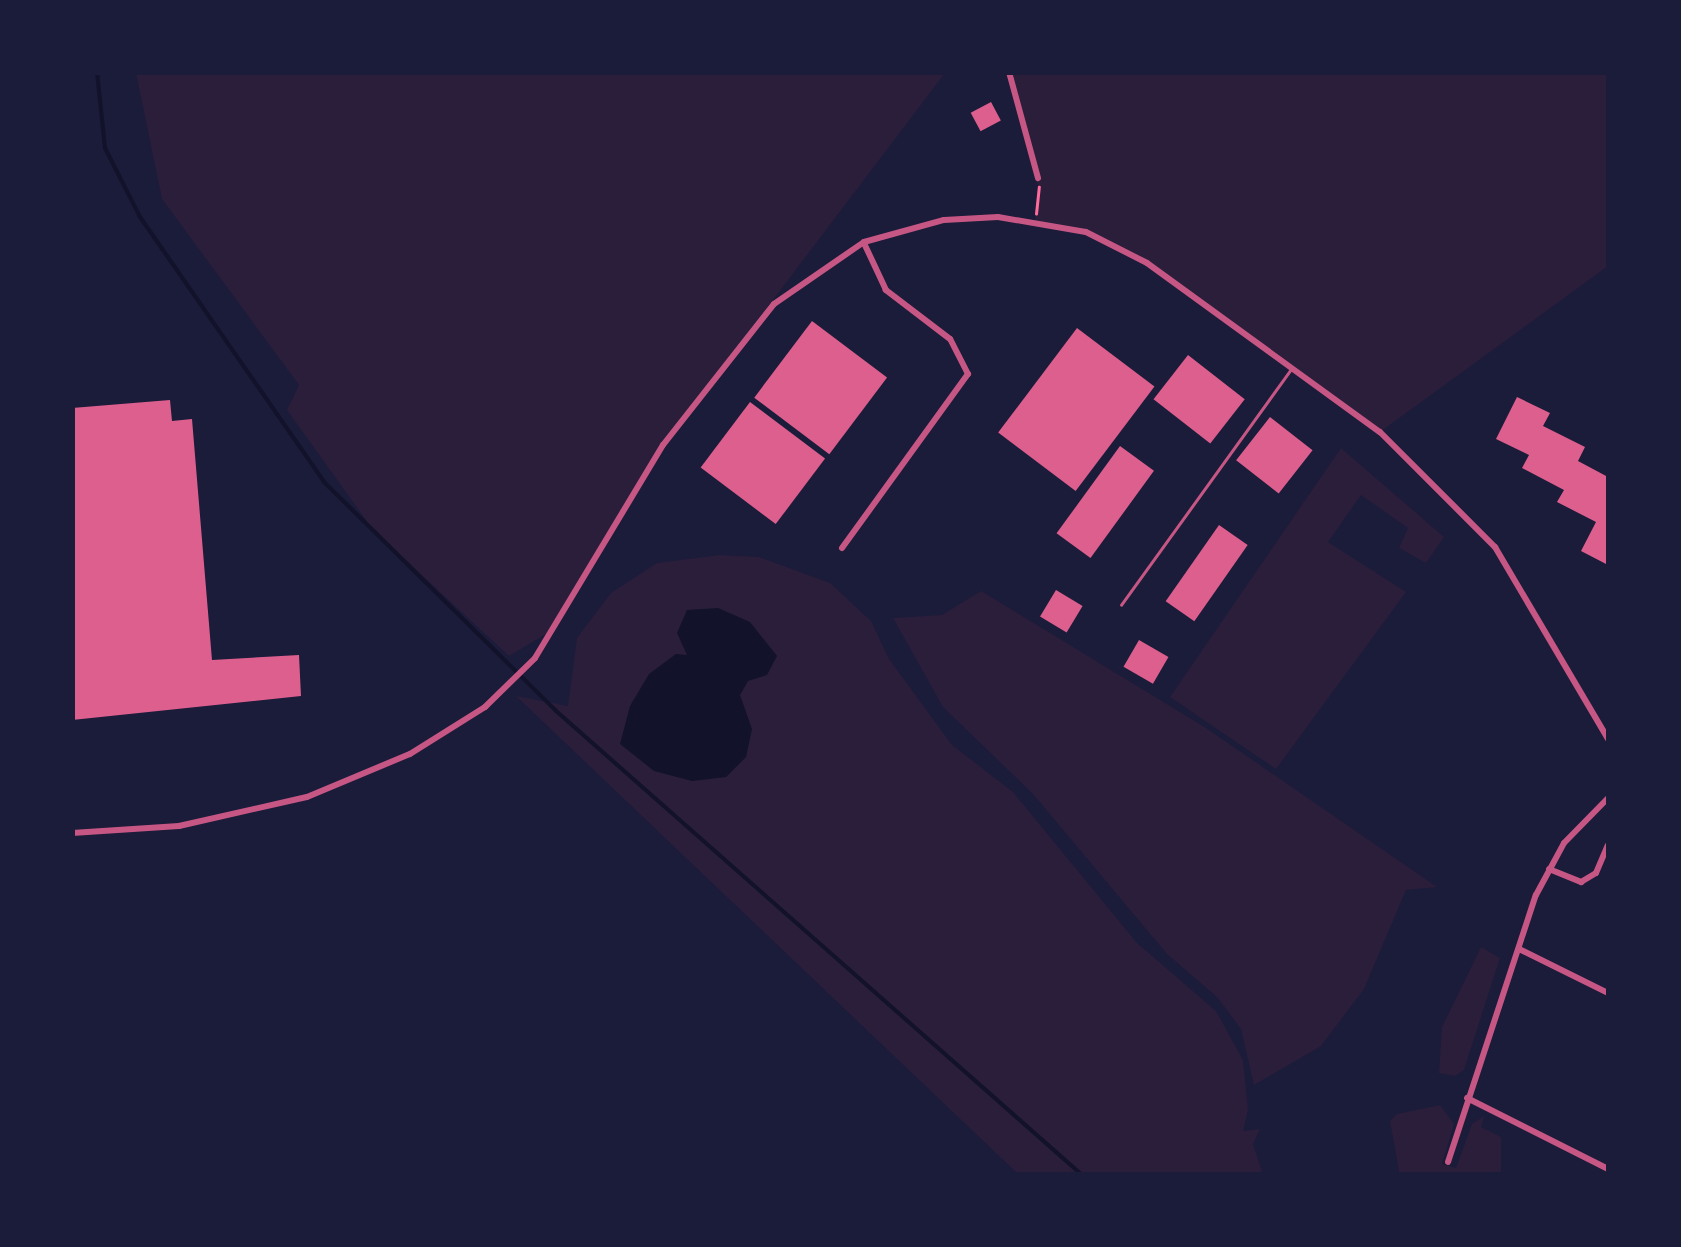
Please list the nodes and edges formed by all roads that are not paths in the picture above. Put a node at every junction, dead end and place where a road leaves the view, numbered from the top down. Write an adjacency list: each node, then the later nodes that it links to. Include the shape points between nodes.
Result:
1 (1008, 72): 2 (street)
2 (1038, 178)
3 (864, 242): 4 (street, via 944,220 1036,220 1086,232 1147,263); 5 (street, via 886,290 950,339 966,359 968,374); 9 (street, via 774,304 710,380 628,497 535,658 508,686 410,754 308,796 179,826)
4 (1292, 368): 6 (lane); 7 (street, via 1380,432 1470,516 1495,546)
5 (842, 548)
6 (1121, 605)
7 (1608, 740)
8 (1608, 798): 11 (street, via 1564,843)
9 (72, 833)
10 (1608, 846): 11 (street, via 1596,873 1581,882)
11 (1549, 869): 12 (street)
12 (1519, 949): 13 (street); 14 (street)
13 (1608, 992)
14 (1466, 1098): 15 (street); 16 (street)
15 (1448, 1162)
16 (1608, 1169)

